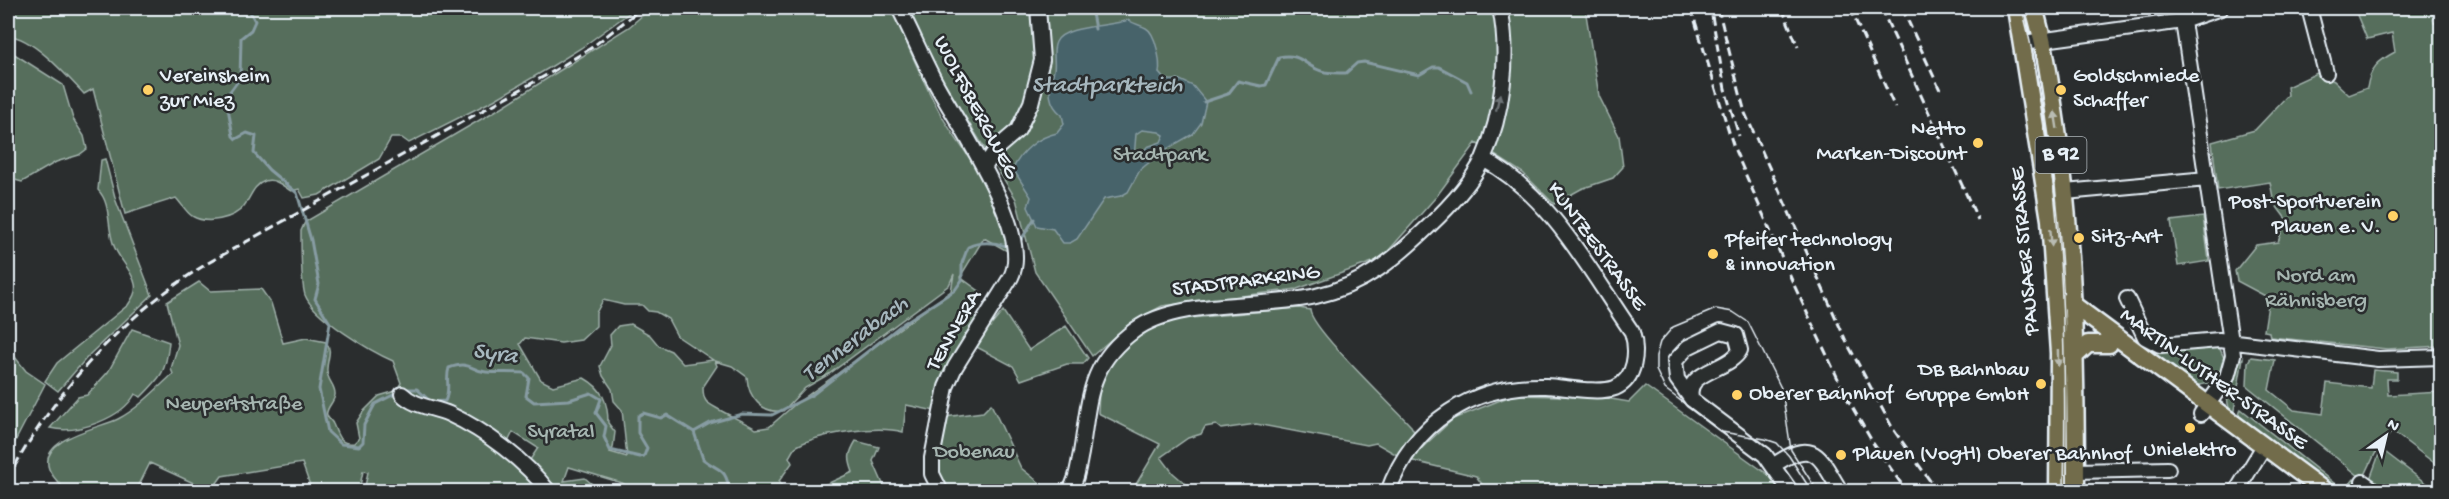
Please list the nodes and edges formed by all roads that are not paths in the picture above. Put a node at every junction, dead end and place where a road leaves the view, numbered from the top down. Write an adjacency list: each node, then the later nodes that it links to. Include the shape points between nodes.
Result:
1 (899, 8): 13 (street, WOLFSBERGWEG, via 933,78)
2 (1038, 8): 13 (street, via 1042,60 1031,103 1018,130 997,148)
3 (1500, 8): 12 (street, STADTPARKRING, one-way to 3, via 1502,83 1505,52)
4 (2016, 8): 10 (main road, PAUSAER STRASSE / B 92)
5 (2034, 8): 9 (main road, PAUSAER STRASSE / B 92)
6 (2221, 8): 8 (street)
7 (2309, 8): 11 (street)
8 (2182, 14): 9 (street); 14 (street)
9 (2042, 40): 10 (street); 15 (main road, PAUSAER STRASSE / B 92, one-way to 9)
10 (2023, 43): 17 (main road, PAUSAER STRASSE / B 92, one-way to 17, via 2045,180)
11 (2326, 73)
12 (1483, 159): 34 (street, STADTPARKRING, via 1444,213 1410,247 1369,277 1340,290 1297,300 1166,313 1136,329 1099,366 1092,384 1078,471); 35 (street, KUNTZESTRASSE, via 1519,181 1545,207 1632,332 1634,366 1616,387 1602,390 1515,387 1469,399 1433,421 1421,434 1400,462)
13 (985, 166): 16 (street, WOLFSBERGWEG)
14 (2207, 179): 15 (street); 20 (street)
15 (2065, 192): 19 (main road, PAUSAER STRASSE / B 92)
16 (1012, 229): 33 (street, TENNERA, via 1015,270 955,367 943,397 932,458 932,474)
17 (2055, 299): 19 (main road); 38 (main road, PAUSAER STRASSE / B 92, one-way to 38, via 2059,353)
18 (2127, 299): 20 (street, via 2145,338 2156,344 2219,340)
19 (2074, 310): 21 (main road, MARTIN-LUTHER-STRASSE); 22 (main road, PAUSAER STRASSE / B 92); 26 (main road, MARTIN-LUTHER-STRASSE)
20 (2231, 343): 23 (street, via 2378,359); 26 (street, via 2232,364)
21 (2109, 344): 22 (main road, via 2088,344); 26 (main road, MARTIN-LUTHER-STRASSE)
22 (2076, 355): 30 (main road, PAUSAER STRASSE / B 92)
23 (2442, 357)
24 (402, 394): 32 (street, via 475,428 533,472)
25 (1692, 400): 25 (street, via 1694,381 1738,355 1740,345 1731,332 1713,334 1677,356 1677,379); 28 (street, via 1759,449)
26 (2204, 410): 27 (main road, MARTIN-LUTHER-STRASSE)
27 (2261, 450): 40 (street); 41 (main road, MARTIN-LUTHER-STRASSE); 42 (main road, MARTIN-LUTHER-STRASSE)
28 (1774, 465): 36 (street); 37 (street, via 1797,452 1811,452)
29 (2168, 469): 30 (street)
30 (2076, 471): 39 (main road, PAUSAER STRASSE / B 92)
31 (2362, 482): 43 (street)
32 (549, 492)
33 (941, 492)
34 (1069, 492)
35 (1388, 492)
36 (1791, 492)
37 (1841, 492)
38 (2058, 492)
39 (2076, 492)
40 (2236, 492)
41 (2310, 492)
42 (2326, 492)
43 (2377, 492)

